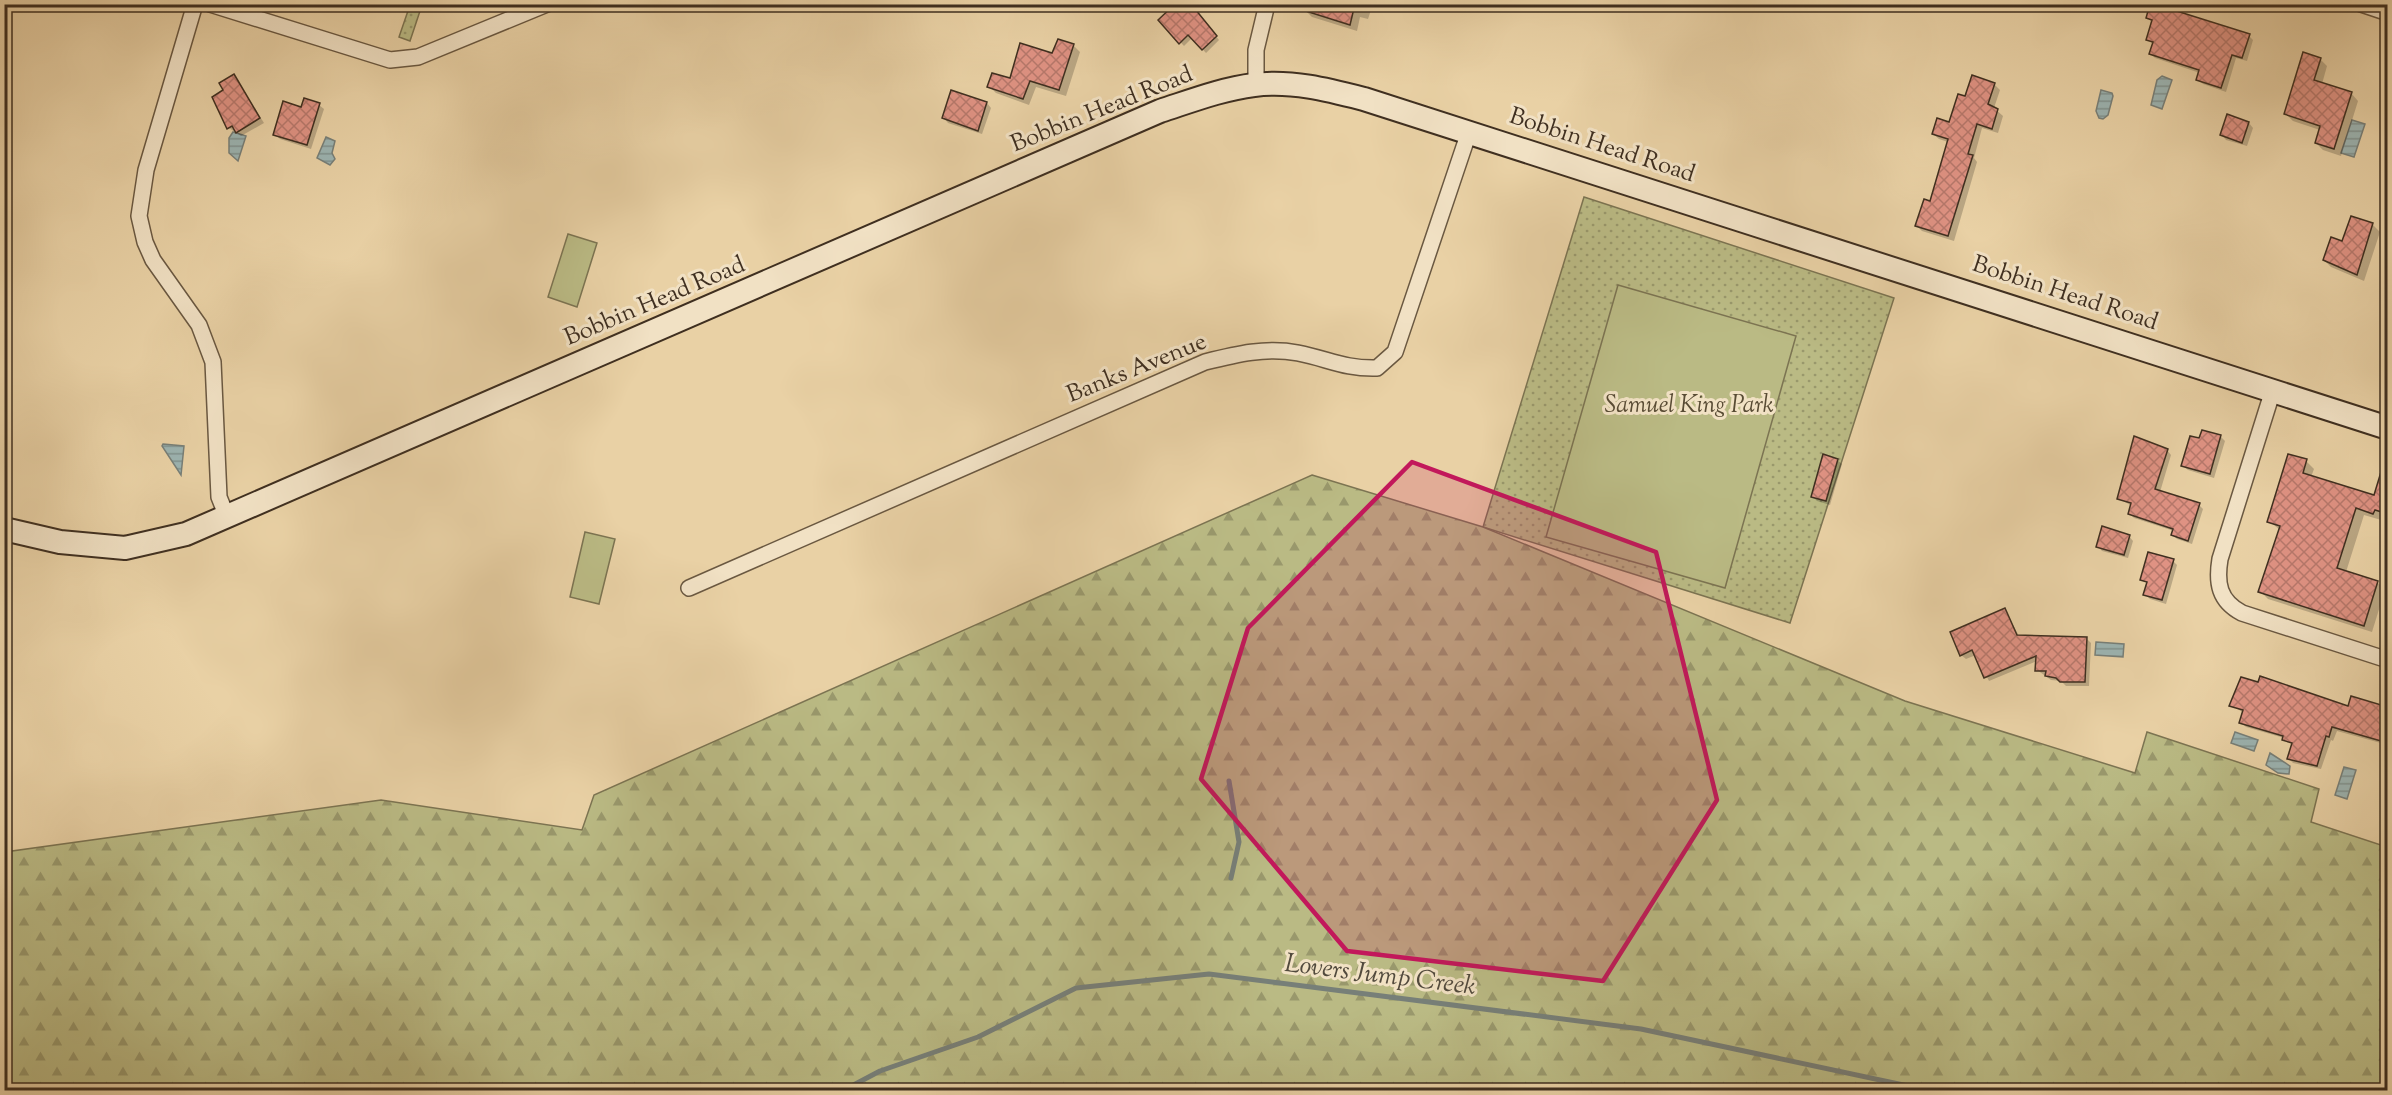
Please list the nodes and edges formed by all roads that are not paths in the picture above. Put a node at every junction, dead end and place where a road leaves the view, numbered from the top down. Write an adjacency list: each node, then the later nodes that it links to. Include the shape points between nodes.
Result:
1 (195, 4): 11 (street, via 146,170 139,216 153,260 199,326 213,363 219,497)
2 (210, 4): 3 (street, via 390,60 418,57)
3 (547, 4)
4 (1268, 4): 7 (street, via 1256,50)
5 (2361, 4): 6 (street)
6 (2388, 13)
7 (1256, 85): 8 (main road, Bobbin Head Road, via 1323,89); 11 (main road, Bobbin Head Road, via 1160,111)
8 (1469, 132): 9 (main road, Bobbin Head Road); 13 (street, Banks Avenue, via 1395,352 1377,368 1353,369 1298,353 1253,350 1205,362)
9 (2272, 390): 10 (main road, Bobbin Head Road); 14 (street, via 2220,559 2220,591 2229,606 2242,613)
10 (2388, 428)
11 (227, 517): 12 (main road, Bobbin Head Road, via 186,534 125,548 60,542)
12 (5, 531)
13 (689, 588)
14 (2388, 660)

